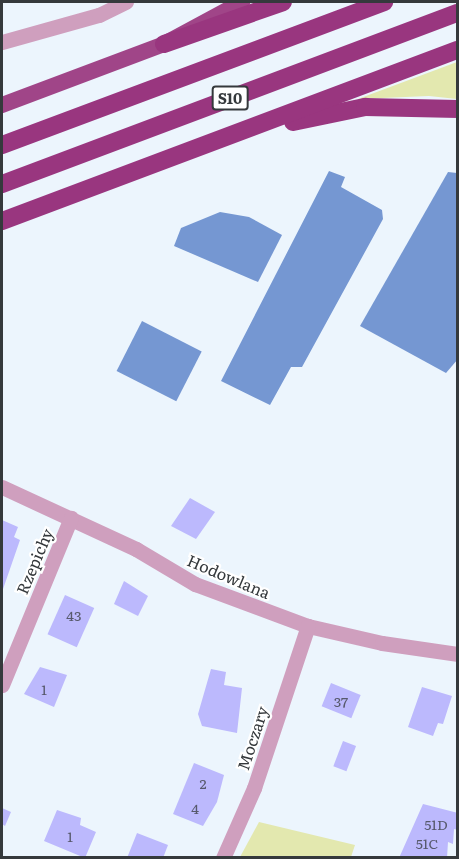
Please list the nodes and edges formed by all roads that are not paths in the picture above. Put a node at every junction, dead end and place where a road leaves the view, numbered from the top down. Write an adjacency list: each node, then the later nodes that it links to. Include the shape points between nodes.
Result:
1 (126, 2): 6 (street, via 99,15)
2 (242, 2): 7 (highway)
3 (283, 2): 7 (highway)
4 (384, 2): 12 (highway, S10)
5 (458, 13): 13 (highway, S10)
6 (2, 42)
7 (164, 44): 9 (highway)
8 (458, 50): 11 (highway)
9 (2, 105)
10 (458, 109): 11 (highway, via 365,107)
11 (242, 132): 14 (highway)
12 (2, 145)
13 (2, 184)
14 (2, 222)
15 (2, 487): 16 (street, Hodowlana)
16 (71, 518): 17 (street, Hodowlana, via 136,549 195,584); 19 (street, Rzepichy)
17 (308, 626): 18 (street, Hodowlana, via 382,643); 20 (street, Moczary, via 254,788)
18 (458, 654)
19 (2, 685)
20 (223, 858)

